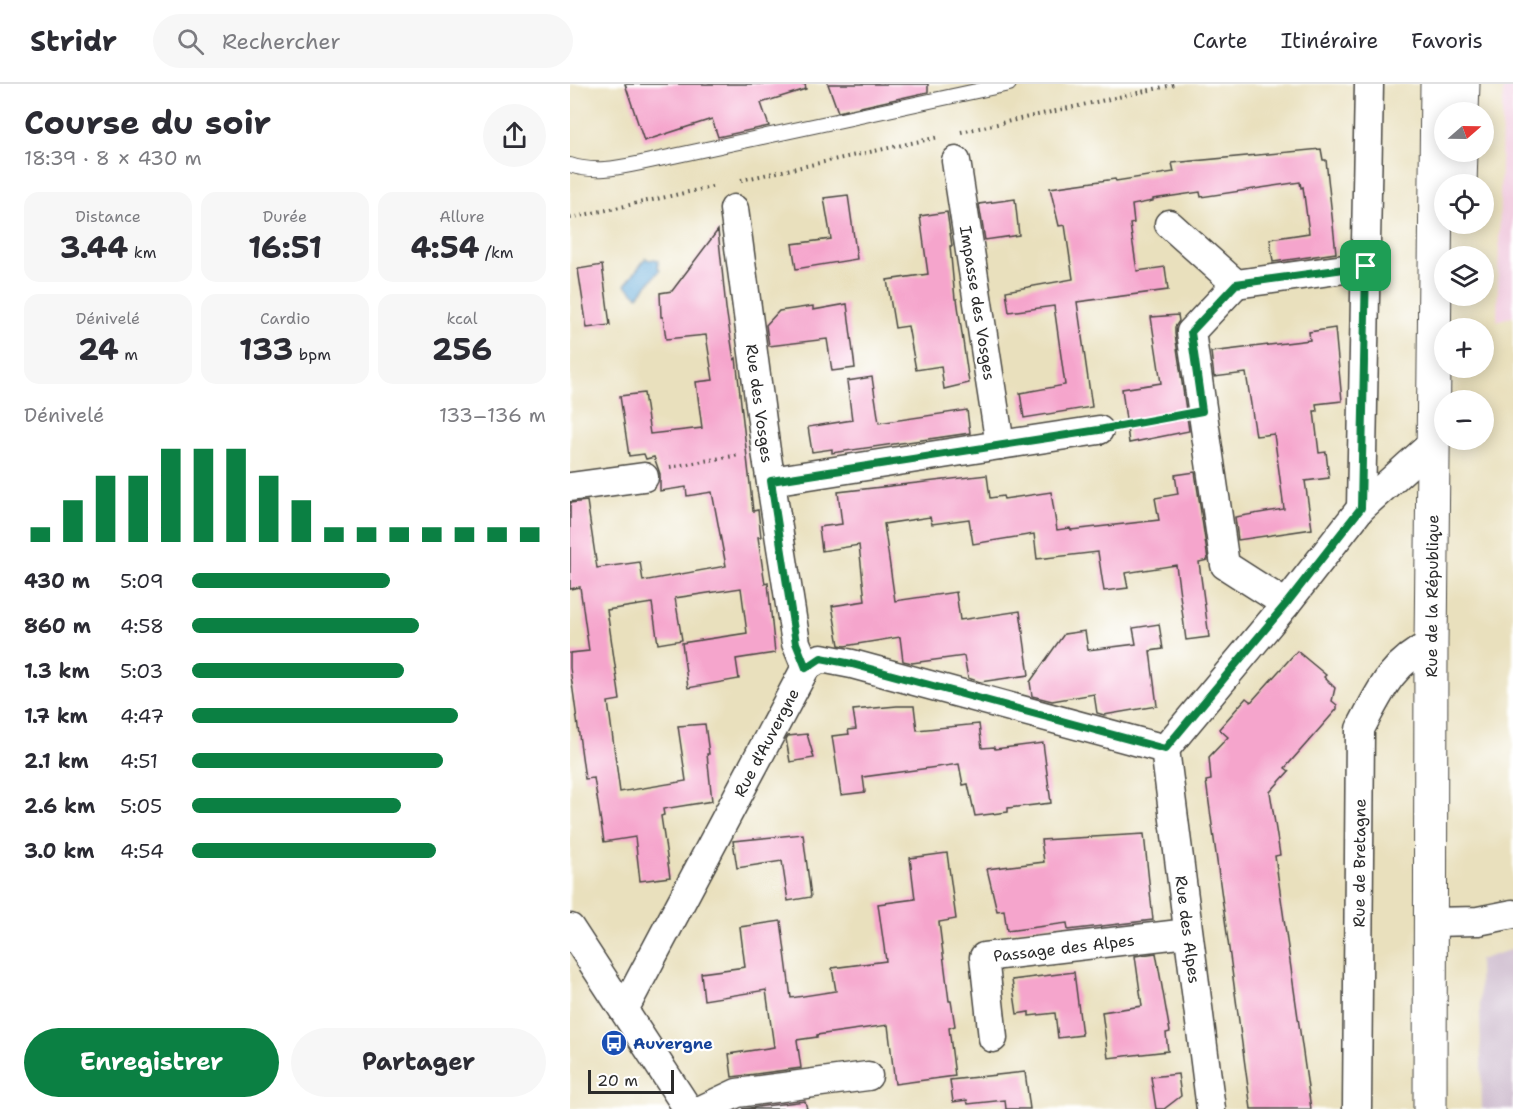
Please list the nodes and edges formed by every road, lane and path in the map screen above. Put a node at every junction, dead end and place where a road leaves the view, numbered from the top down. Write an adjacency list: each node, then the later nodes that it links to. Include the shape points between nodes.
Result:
1 (1009, 84): 10 (lane, via 641,164 585,170)
2 (1177, 84): 7 (path)
3 (1369, 84): 14 (street)
4 (1437, 84): 16 (main road, Rue de la République)
5 (1462, 84): 6 (main road)
6 (1462, 102)
7 (955, 133)
8 (944, 136): 11 (path)
9 (956, 161): 19 (street, Impasse des Vosges)
10 (570, 165)
11 (730, 192): 12 (path); 23 (street, Rue des Vosges)
12 (570, 218)
13 (1169, 224): 15 (street)
14 (1366, 266): 15 (street); 27 (street)
15 (1236, 284): 17 (street, via 1191,332)
16 (1442, 390)
17 (1202, 411): 18 (path); 28 (street, via 1224,565)
18 (1099, 430): 19 (street)
19 (1000, 445): 25 (street)
20 (1434, 448): 27 (street)
21 (1442, 450): 29 (main road, Rue de la République)
22 (1443, 450): 33 (main road, Rue de la République)
23 (766, 451): 24 (path, via 655,470); 25 (street, Rue des Vosges)
24 (644, 477): 26 (street)
25 (771, 481): 30 (street, Rue des Vosges, via 796,643)
26 (570, 486)
27 (1361, 508): 28 (street)
28 (1286, 604): 31 (street)
29 (1431, 644): 33 (main road, Rue de la République); 42 (street, Rue de Bretagne, via 1413,653 1387,678 1360,729)
30 (806, 668): 31 (street, via 821,658 852,664); 36 (street, Rue d'Auvergne)
31 (1165, 749): 35 (street, Rue des Alpes)
32 (1513, 914): 33 (street, via 1478,921)
33 (1440, 922): 43 (main road, Rue de la République); 44 (main road, Rue de la République)
34 (570, 928): 36 (street)
35 (1188, 933): 37 (street, Passage des Alpes, via 984,957); 39 (street, Rue des Alpes)
36 (624, 1010): 40 (street)
37 (993, 1038)
38 (868, 1076): 41 (street, via 737,1093)
39 (1206, 1105)
40 (688, 1109)
41 (703, 1109)
42 (1357, 1109)
43 (1430, 1109)
44 (1453, 1109)

